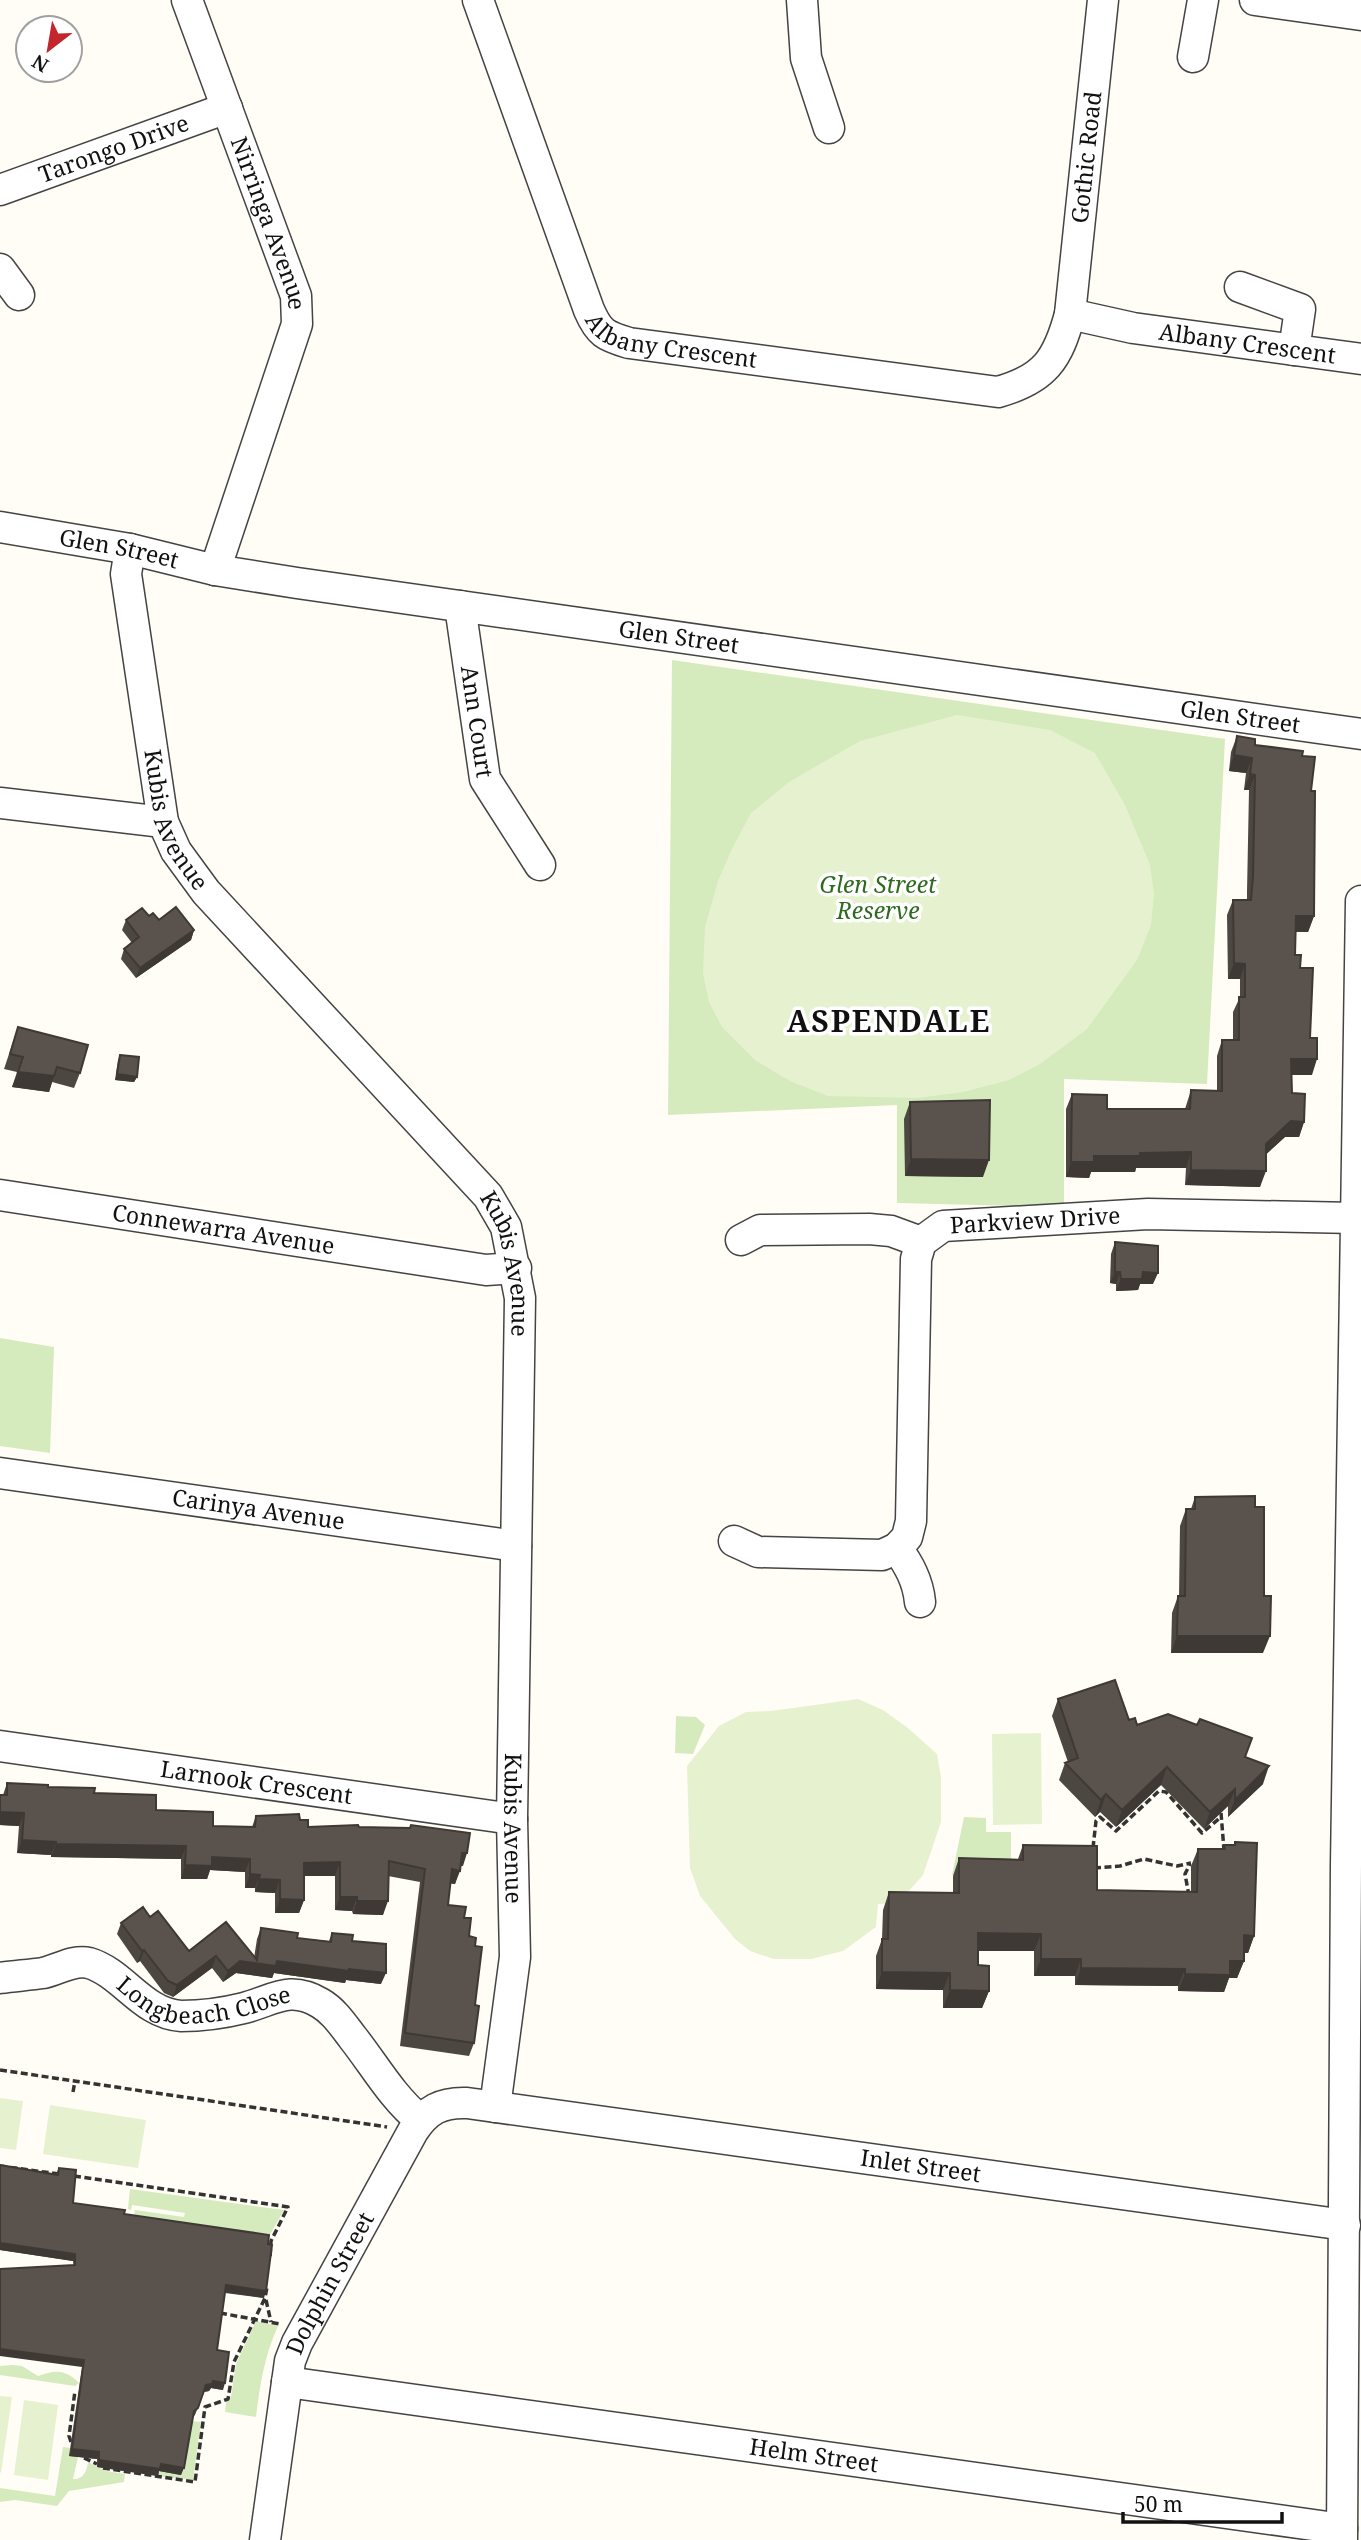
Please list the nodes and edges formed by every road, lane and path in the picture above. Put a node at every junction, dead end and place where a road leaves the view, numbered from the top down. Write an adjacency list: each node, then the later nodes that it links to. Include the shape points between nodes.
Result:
1 (187, 0): 9 (street, Nirringa Avenue)
2 (478, 0): 15 (street, Albany Crescent, via 589,310 597,328 609,338 998,392 1039,375 1052,360)
3 (802, 0): 10 (street, via 806,58)
4 (1103, 0): 15 (street, Gothic Road)
5 (1203, 0): 8 (street)
6 (1255, 0): 7 (street)
7 (1361, 15)
8 (1193, 57)
9 (227, 108): 11 (street, Tarongo Drive); 20 (street, Nirringa Avenue, via 298,310)
10 (829, 128)
11 (0, 190)
12 (0, 269): 14 (street)
13 (1240, 287): 16 (street, via 1300,309)
14 (19, 295)
15 (1067, 325): 16 (street, Albany Crescent, via 1133,328)
16 (1294, 350): 17 (street, Albany Crescent)
17 (1361, 359)
18 (0, 527): 19 (street, Glen Street)
19 (130, 549): 20 (street, Glen Street); 24 (street, Kubis Avenue, via 126,575)
20 (215, 570): 21 (street, Glen Street)
21 (460, 606): 22 (street, Glen Street); 25 (street, Ann Court, via 485,779)
22 (1361, 734)
23 (0, 803): 24 (street)
24 (163, 822): 30 (street, Kubis Avenue, via 176,851 206,892 488,1196)
25 (540, 865)
26 (1361, 901): 27 (street)
27 (1359, 1090): 29 (street)
28 (0, 1195): 33 (street, Connewarra Avenue)
29 (1355, 1218): 32 (street, Parkview Drive, via 1148,1213 943,1226); 37 (street)
30 (508, 1235): 33 (street, Connewarra Avenue, via 480,1254); 34 (street, Kubis Avenue)
31 (741, 1240): 32 (street, via 760,1230 869,1229)
32 (921, 1242): 39 (street, Parkview Drive, via 916,1259 911,1521 907,1537)
33 (445, 1262): 34 (street, Connewarra Avenue, via 486,1270)
34 (516, 1268): 38 (street, Kubis Avenue, via 520,1298)
35 (0, 1473): 38 (street, Carinya Avenue)
36 (734, 1541): 39 (street, via 758,1552 882,1555)
37 (1356, 1543): 49 (street)
38 (516, 1545): 42 (street, Kubis Avenue)
39 (897, 1548): 40 (street, via 911,1568)
40 (920, 1602)
41 (0, 1746): 42 (street, Larnook Crescent)
42 (512, 1819): 56 (street, Kubis Avenue, via 515,1958)
43 (1224, 1847): 44 (path, via 1221,1815 1202,1833 1166,1792 1158,1791 1116,1831 1100,1817); 45 (path); 46 (path)
44 (1092, 1853)
45 (1213, 1853)
46 (1224, 1855)
47 (1202, 1858): 48 (path)
48 (1191, 1863): 50 (path, via 1177,1866 1144,1859); 51 (path, via 1185,1874)
49 (1354, 1865): 59 (street)
50 (1091, 1869)
51 (1189, 1899)
52 (0, 1978): 57 (street, Longbeach Close, via 87,1963 156,2008 181,2015 233,2010 298,1994 328,2008 398,2101)
53 (0, 2070): 54 (path)
54 (75, 2081): 55 (path); 57 (path)
55 (74, 2092)
56 (495, 2107): 57 (street, via 458,2102); 60 (street, Inlet Street)
57 (423, 2119): 68 (street, Dolphin Street, via 297,2343)
58 (0, 2166): 61 (path, via 288,2207 271,2241)
59 (1353, 2183): 60 (street)
60 (1345, 2225): 76 (street)
61 (270, 2264)
62 (268, 2275): 63 (path)
63 (265, 2298): 65 (path); 66 (path)
64 (220, 2313): 65 (path)
65 (255, 2319): 66 (path); 71 (path, via 234,2362 228,2399)
66 (271, 2322): 67 (path)
67 (284, 2325)
68 (287, 2382): 76 (street, Helm Street); 77 (street, Dolphin Street)
69 (75, 2391): 72 (path)
70 (199, 2406): 71 (path)
71 (205, 2407): 75 (path, via 195,2482)
72 (71, 2442)
73 (85, 2458): 74 (path)
74 (97, 2464)
75 (103, 2468)
76 (1342, 2534)
77 (265, 2540)

